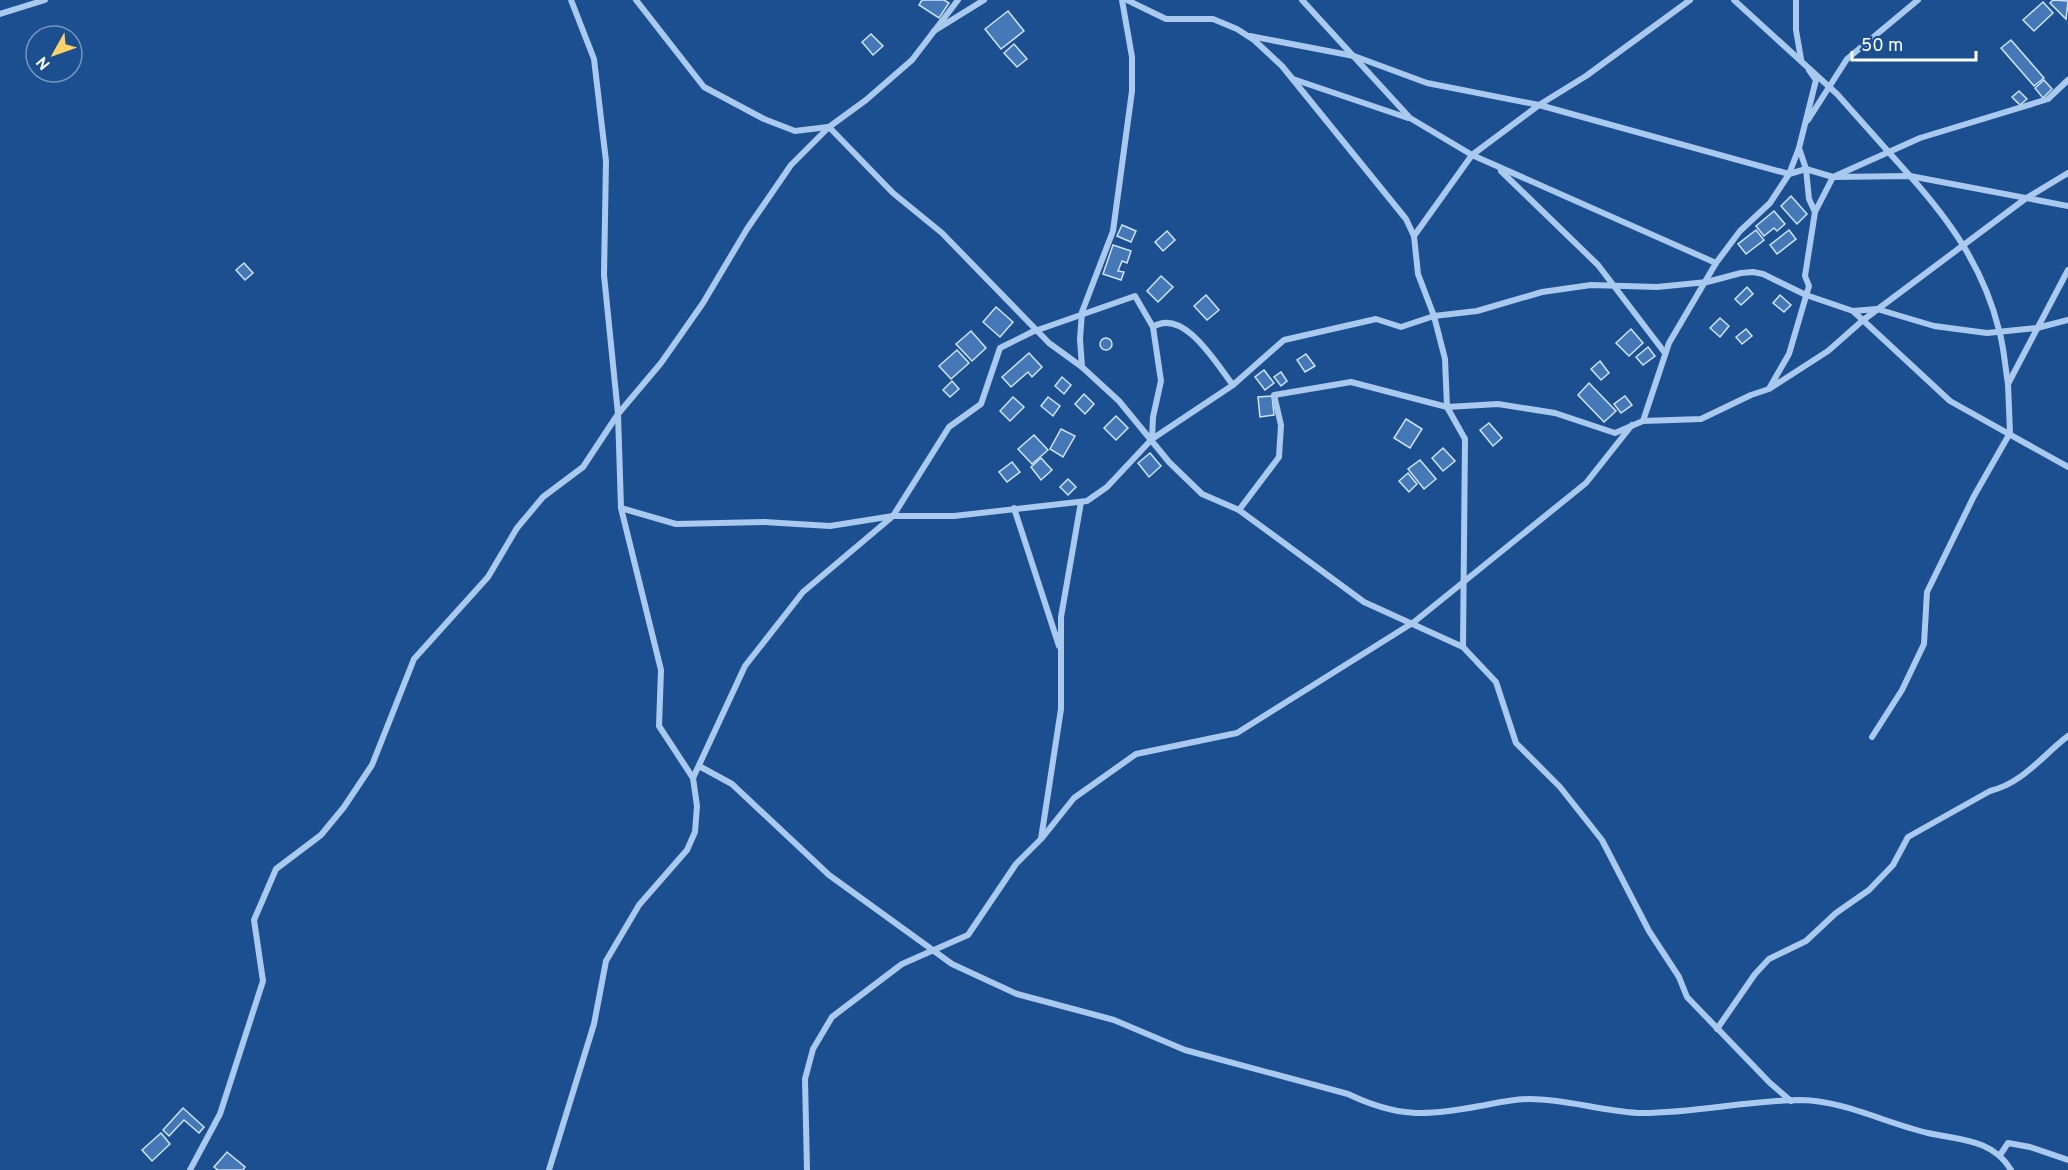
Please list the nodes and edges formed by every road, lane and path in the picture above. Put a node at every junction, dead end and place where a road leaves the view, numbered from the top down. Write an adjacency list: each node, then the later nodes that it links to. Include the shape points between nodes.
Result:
1 (45, 0): 13 (street)
2 (571, 0): 60 (street, via 594,59 606,161 604,275)
3 (636, 0): 24 (street, via 704,87 795,131)
4 (958, 0): 14 (street)
5 (984, 0): 14 (street)
6 (1122, 0): 46 (street, via 1132,57 1132,92 1113,231)
7 (1127, 0): 15 (street, via 1166,19 1213,19)
8 (1302, 0): 16 (street)
9 (1690, 0): 21 (street, via 1586,76)
10 (1734, 0): 17 (street)
11 (1796, 0): 17 (street)
12 (1918, 0): 20 (street, via 1846,59)
13 (0, 14)
14 (929, 34): 24 (street, via 912,60)
15 (1247, 35): 16 (street); 18 (street)
16 (1354, 56): 21 (street, via 1427,82); 22 (street)
17 (1801, 58): 20 (street); 23 (street, via 1816,80)
18 (1292, 79): 22 (street); 37 (street, via 1402,214)
19 (2068, 80): 26 (street, via 2048,99)
20 (1829, 86): 23 (street); 26 (street)
21 (1539, 105): 27 (street); 31 (street)
22 (1410, 118): 27 (street)
23 (1805, 125): 25 (street)
24 (829, 127): 52 (street, via 893,193 942,233); 60 (street, via 791,165 703,303 661,363)
25 (1799, 148): 29 (street); 31 (street)
26 (1887, 150): 32 (street); 33 (street)
27 (1472, 155): 28 (street); 37 (street)
28 (1497, 166): 39 (street); 42 (street, via 1598,265)
29 (1806, 169): 31 (street); 32 (street); 36 (street, via 1809,199)
30 (2068, 173): 34 (street)
31 (1789, 174): 39 (street, via 1770,203 1740,231)
32 (1833, 177): 33 (street); 36 (street)
33 (1910, 177): 34 (street); 38 (street, via 1945,215)
34 (2025, 199): 35 (street); 38 (street)
35 (2068, 206)
36 (1815, 212): 43 (street, via 1807,256)
37 (1414, 236): 47 (street, via 1418,273)
38 (1963, 246): 44 (street); 53 (street, via 1987,291)
39 (1716, 263): 41 (street)
40 (2068, 270): 51 (street)
41 (1707, 282): 42 (street, via 1657,287); 43 (street, via 1741,273 1763,274); 54 (street)
42 (1612, 284): 47 (street, via 1542,292 1477,311); 54 (street)
43 (1806, 295): 45 (street); 58 (street, via 1789,354)
44 (1880, 310): 45 (street); 49 (street); 53 (street, via 1934,326)
45 (1853, 311): 49 (street)
46 (1082, 315): 50 (street, via 1135,296); 52 (street); 55 (street)
47 (1434, 316): 57 (street, via 1401,327 1376,319 1284,340); 59 (street, via 1445,359)
48 (2068, 320): 51 (street)
49 (1862, 321): 58 (street, via 1828,351); 63 (street, via 1950,401)
50 (1153, 327): 57 (street, via 1177,324 1186,329); 64 (street, via 1161,381)
51 (2037, 328): 53 (street); 56 (street)
52 (1037, 331): 55 (street); 70 (street, via 1000,348 981,404 949,427)
53 (2000, 331): 56 (street)
54 (1665, 353): 61 (street)
55 (1082, 367): 64 (street)
56 (2008, 384): 63 (street)
57 (1233, 385): 64 (street)
58 (1769, 389): 61 (street, via 1701,419)
59 (1447, 406): 62 (street, via 1498,404 1555,413 1615,432); 69 (street, via 1351,382 1275,394 1281,425 1279,457); 71 (street, via 1466,439)
60 (618, 414): 67 (street); 85 (street, via 583,467 543,497 517,528 488,577 414,659 372,765 344,807 321,835 276,869 254,920 263,981 220,1114)
61 (1643, 421): 62 (street)
62 (1633, 425): 71 (street, via 1586,483)
63 (2010, 433): 65 (street); 76 (street, via 1927,592 1924,644 1902,690)
64 (1152, 439): 66 (street, via 1107,487 1092,500); 69 (street, via 1202,494)
65 (2068, 467)
66 (1081, 502): 68 (street); 74 (street, via 1061,617)
67 (621, 508): 70 (street, via 676,524 764,522 830,526); 78 (street, via 661,670 659,726)
68 (1014, 508): 70 (street, via 954,516); 74 (street)
69 (1239, 510): 72 (street, via 1364,602)
70 (893, 516): 77 (street, via 803,592 745,666)
71 (1463, 582): 72 (street); 73 (street)
72 (1412, 624): 73 (street); 79 (street, via 1237,733 1136,754 1074,798)
73 (1463, 647): 81 (street, via 1496,682 1516,743 1560,787 1602,840 1687,997)
74 (1061, 652): 79 (street, via 1061,709)
75 (2068, 736): 81 (street, via 2004,788 1990,791 1908,837 1893,865 1869,890 1806,941 1769,959)
76 (1872, 737)
77 (699, 766): 78 (street); 80 (street, via 732,784 830,876)
78 (693, 777): 86 (street, via 695,832 687,850 639,905 606,961 594,1024)
79 (1041, 839): 80 (street, via 1017,864 968,935)
80 (933, 950): 82 (street, via 952,964 1017,994 1114,1020 1185,1050 1348,1094 1397,1112 1422,1115 1526,1098 1635,1113); 87 (street, via 902,964 832,1017 818,1041 805,1079)
81 (1717, 1029): 82 (street)
82 (1792, 1101): 83 (street, via 1841,1106 1928,1133 1979,1143)
83 (2000, 1155): 84 (street, via 2008,1143); 88 (street)
84 (2068, 1160)
85 (190, 1170)
86 (549, 1170)
87 (807, 1170)
88 (2011, 1170)

